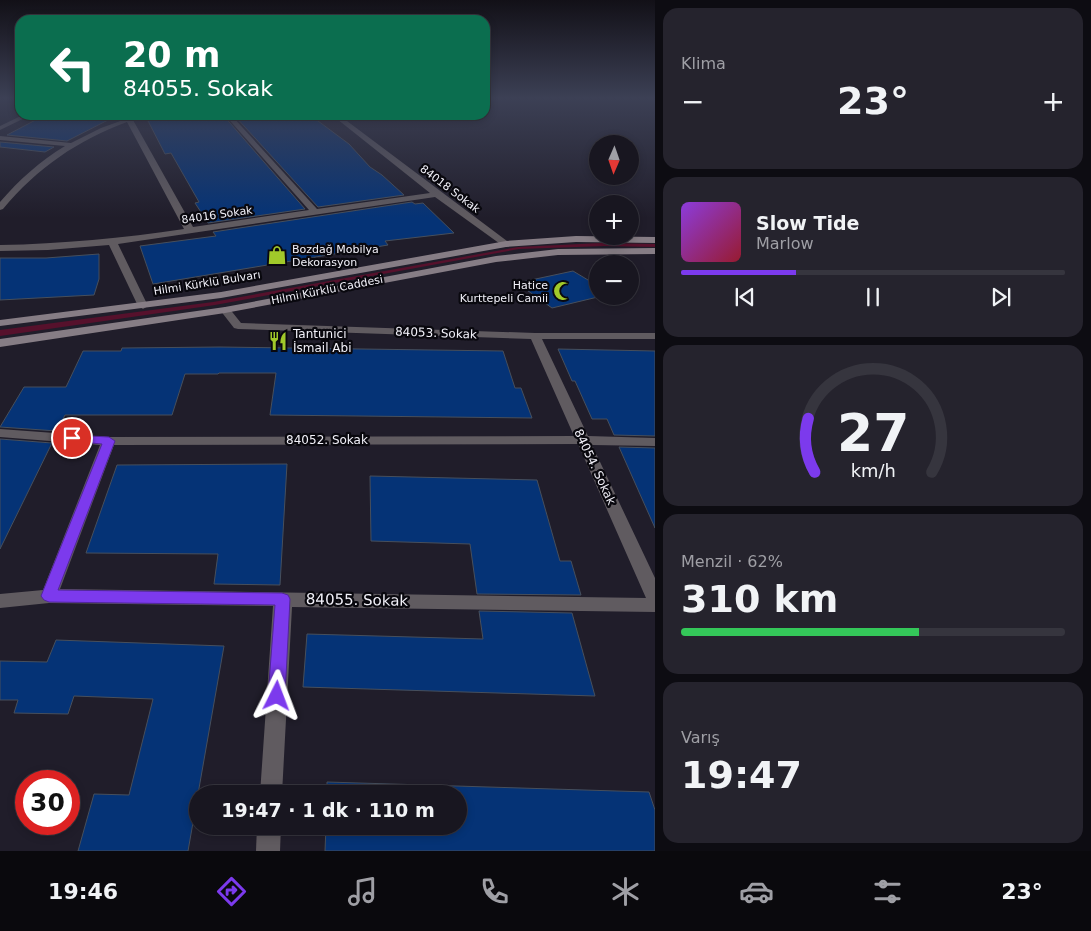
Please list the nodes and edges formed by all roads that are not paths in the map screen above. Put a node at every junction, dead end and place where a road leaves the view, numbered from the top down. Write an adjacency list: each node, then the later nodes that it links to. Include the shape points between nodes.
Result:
1 (8, 139): 6 (street)
2 (86, 139): 6 (street)
3 (141, 139): 10 (street)
4 (249, 139): 9 (street)
5 (366, 139): 7 (street, 84018 Sokak)
6 (74, 145): 8 (street, via 37,170)
7 (437, 194): 9 (street, 84016 Sokak); 13 (street, 84018 Sokak)
8 (0, 207)
9 (315, 212): 10 (street, 84016 Sokak)
10 (190, 230): 12 (street, 84016 Sokak)
11 (655, 240): 13 (main road, Hilmi Kürklü Bulvarı, via 576,239)
12 (112, 242): 14 (street, 84016 Sokak); 16 (street)
13 (506, 244): 16 (main road, Hilmi Kürklü Bulvarı)
14 (0, 248)
15 (655, 251): 17 (main road, Hilmi Kürklü Caddesi, via 558,252 496,259)
16 (143, 306): 18 (main road, Hilmi Kürklü Bulvarı)
17 (224, 310): 19 (street, 84053. Sokak, via 238,326); 21 (main road, Hilmi Kürklü Caddesi)
18 (0, 323)
19 (535, 336): 20 (street, 84053. Sokak); 23 (street, 84054. Sokak)
20 (655, 336)
21 (0, 343)
22 (0, 433): 24 (street, 84052. Sokak)
23 (582, 440): 24 (street, 84052. Sokak); 25 (street, 84052. Sokak); 27 (street, 84054. Sokak)
24 (109, 441): 26 (street)
25 (655, 442)
26 (49, 596): 28 (street, 84055. Sokak); 29 (street, 84055. Sokak)
27 (655, 597)
28 (282, 599): 30 (street, 84055. Sokak); 31 (street)
29 (0, 601)
30 (655, 605)
31 (272, 785)
32 (269, 835): 33 (street)
33 (268, 851)

